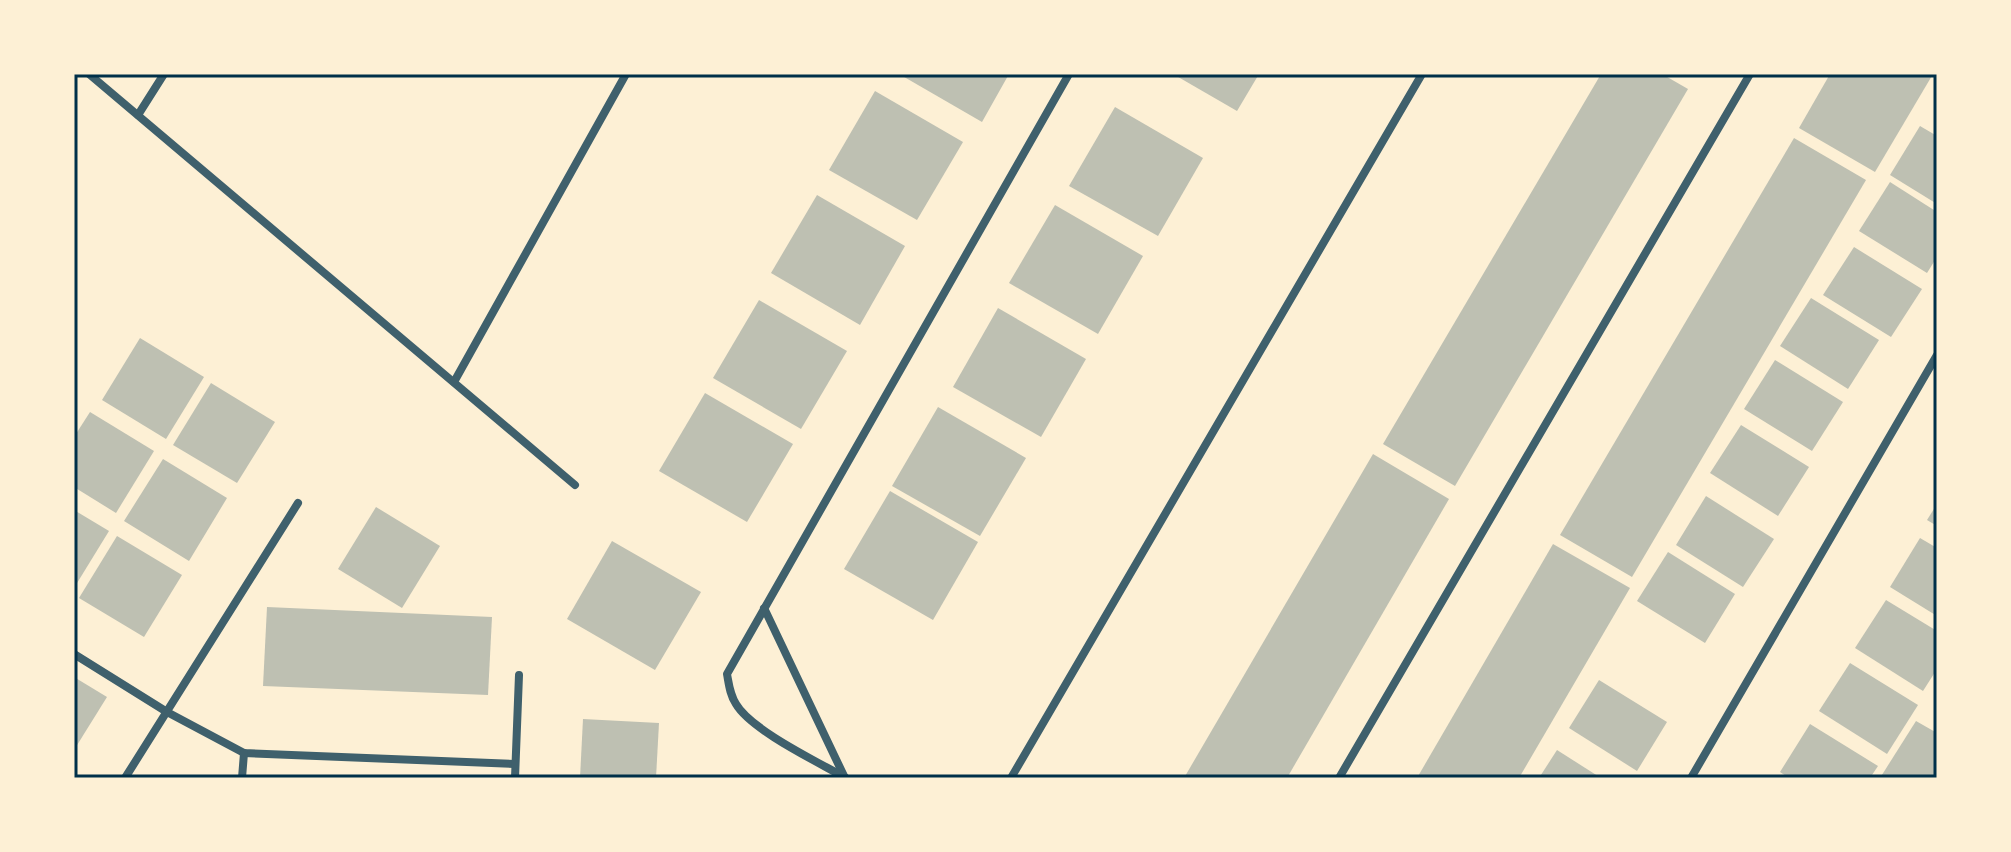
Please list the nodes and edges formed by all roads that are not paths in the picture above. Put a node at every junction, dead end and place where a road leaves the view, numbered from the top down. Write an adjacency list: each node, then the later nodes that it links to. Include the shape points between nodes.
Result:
1 (89, 74): 7 (street)
2 (164, 74): 7 (street)
3 (626, 74): 9 (street)
4 (1069, 74): 12 (street)
5 (1422, 74): 22 (street)
6 (1750, 74): 23 (street)
7 (138, 115): 9 (street)
8 (1937, 355): 24 (street)
9 (454, 382): 10 (street)
10 (575, 485)
11 (298, 503): 15 (street)
12 (764, 608): 21 (street); 21 (street, via 727,674 729,691 738,708 759,726)
13 (74, 654): 15 (street)
14 (519, 675): 17 (street)
15 (167, 712): 16 (street); 18 (street)
16 (244, 753): 17 (street); 19 (street)
17 (515, 764): 20 (street)
18 (125, 778)
19 (242, 778)
20 (515, 778)
21 (845, 778)
22 (1011, 778)
23 (1339, 778)
24 (1691, 778)

